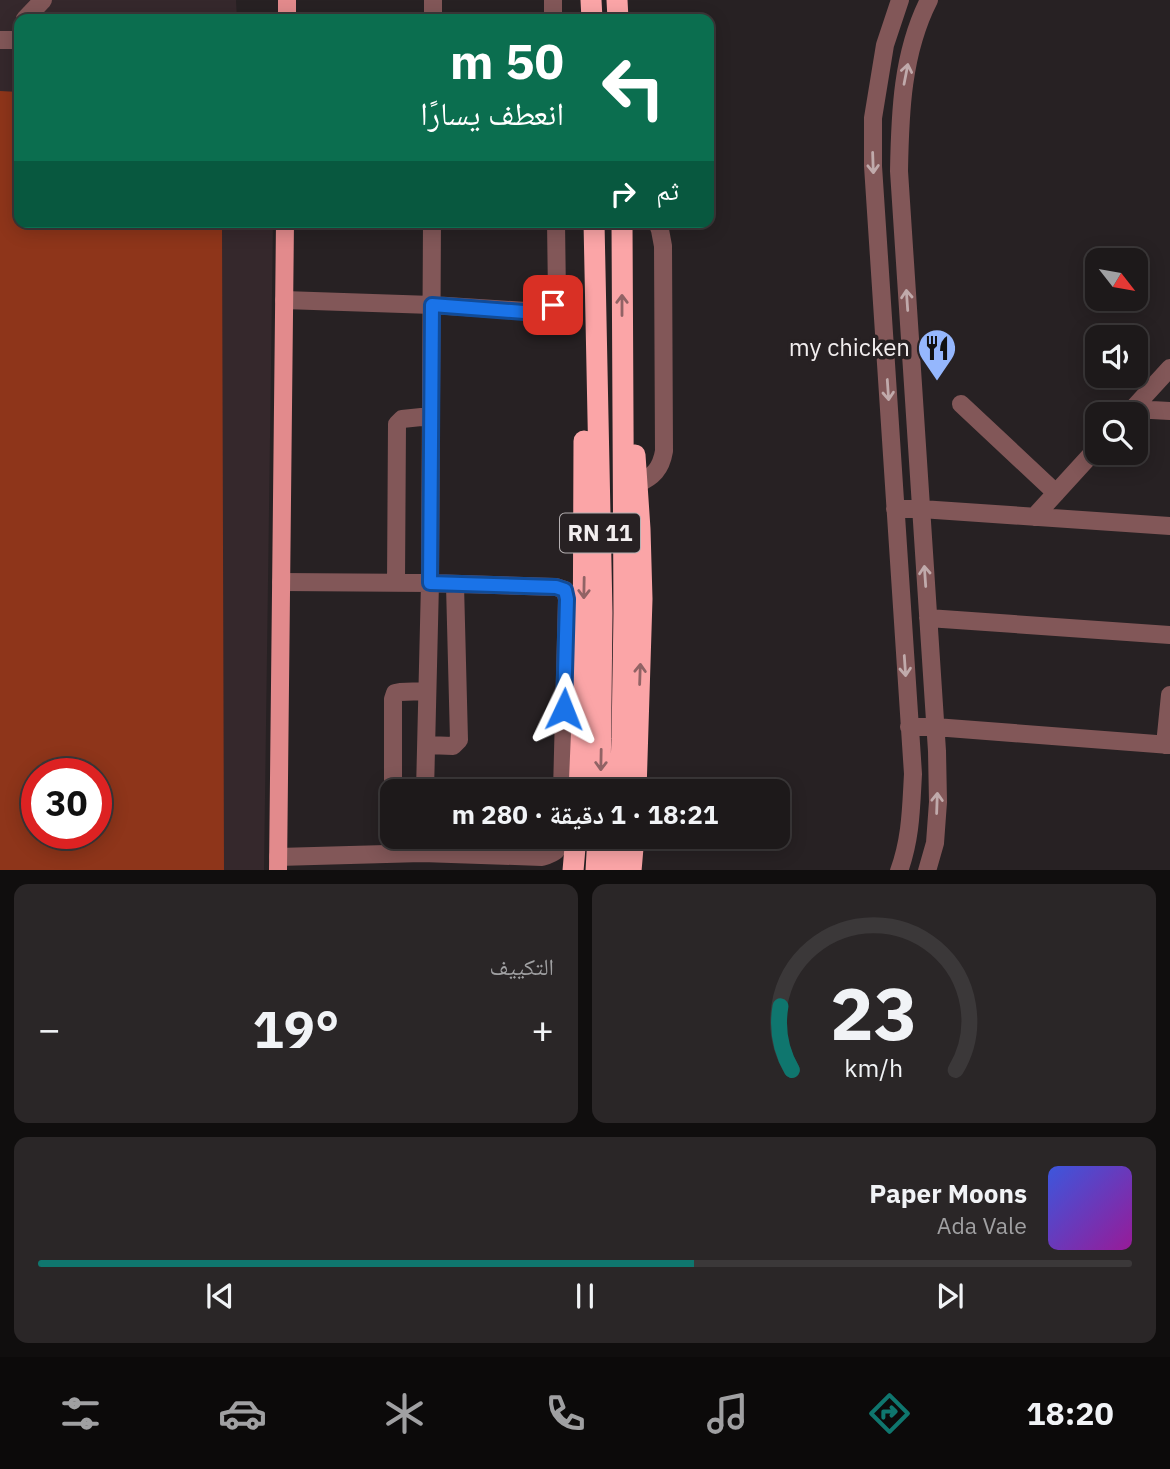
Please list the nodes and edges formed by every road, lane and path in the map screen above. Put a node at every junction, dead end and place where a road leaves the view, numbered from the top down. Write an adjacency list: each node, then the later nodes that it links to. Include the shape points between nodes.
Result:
1 (43, 0): 4 (street)
2 (900, 0): 24 (street, one-way to 24, via 885,45 873,118)
3 (929, 0): 25 (street, one-way to 3, via 899,171 902,90 918,20)
4 (30, 14)
5 (285, 228): 12 (main road)
6 (432, 228): 13 (street)
7 (556, 228): 13 (street, via 557,296 550,308 537,313)
8 (594, 228): 11 (highway, RN 11)
9 (622, 228): 15 (highway, RN 11, one-way to 9)
10 (660, 228): 22 (street, via 664,452 655,473)
11 (594, 276): 43 (highway, one-way to 43, via 584,344); 44 (highway, RN 11, one-way to 44, via 602,613)
12 (284, 300): 13 (street); 28 (main road)
13 (432, 305): 20 (street)
14 (1170, 368): 16 (street)
15 (622, 374): 22 (highway, via 632,421); 45 (highway, RN 11)
16 (1139, 402)
17 (961, 404): 23 (street)
18 (1170, 411): 19 (street)
19 (1148, 412)
20 (431, 416): 29 (street, via 402,419 397,424); 30 (street)
21 (1085, 461): 23 (street)
22 (637, 484): 46 (highway, one-way to 22, via 642,599)
23 (1056, 493): 26 (street)
24 (895, 509): 25 (street); 36 (street, one-way to 36)
25 (921, 509): 26 (street); 32 (street, one-way to 25)
26 (1034, 517): 27 (street)
27 (1170, 526)
28 (281, 582): 29 (street); 54 (main road)
29 (396, 583): 30 (street)
30 (430, 583): 31 (street); 34 (street)
31 (455, 585): 38 (street, via 459,740 453,746); 42 (street, via 565,590)
32 (928, 618): 33 (street); 37 (street)
33 (1170, 635)
34 (426, 691): 38 (street); 40 (street, via 395,693)
35 (1170, 695): 39 (street)
36 (909, 727): 37 (street); 59 (street, via 911,821)
37 (935, 727): 39 (street); 60 (street, one-way to 37, via 938,803)
38 (427, 745): 41 (street)
39 (1167, 745)
40 (393, 779)
41 (426, 779)
42 (562, 779)
43 (579, 779)
44 (600, 779)
45 (620, 779)
46 (636, 779)
47 (380, 847): 54 (street)
48 (462, 849): 49 (street, via 542,857)
49 (557, 849)
50 (575, 849): 55 (highway)
51 (597, 849): 56 (highway)
52 (616, 849): 57 (highway)
53 (633, 849): 58 (highway)
54 (278, 864)
55 (573, 870)
56 (596, 870)
57 (614, 870)
58 (631, 870)
59 (899, 870)
60 (927, 870)

